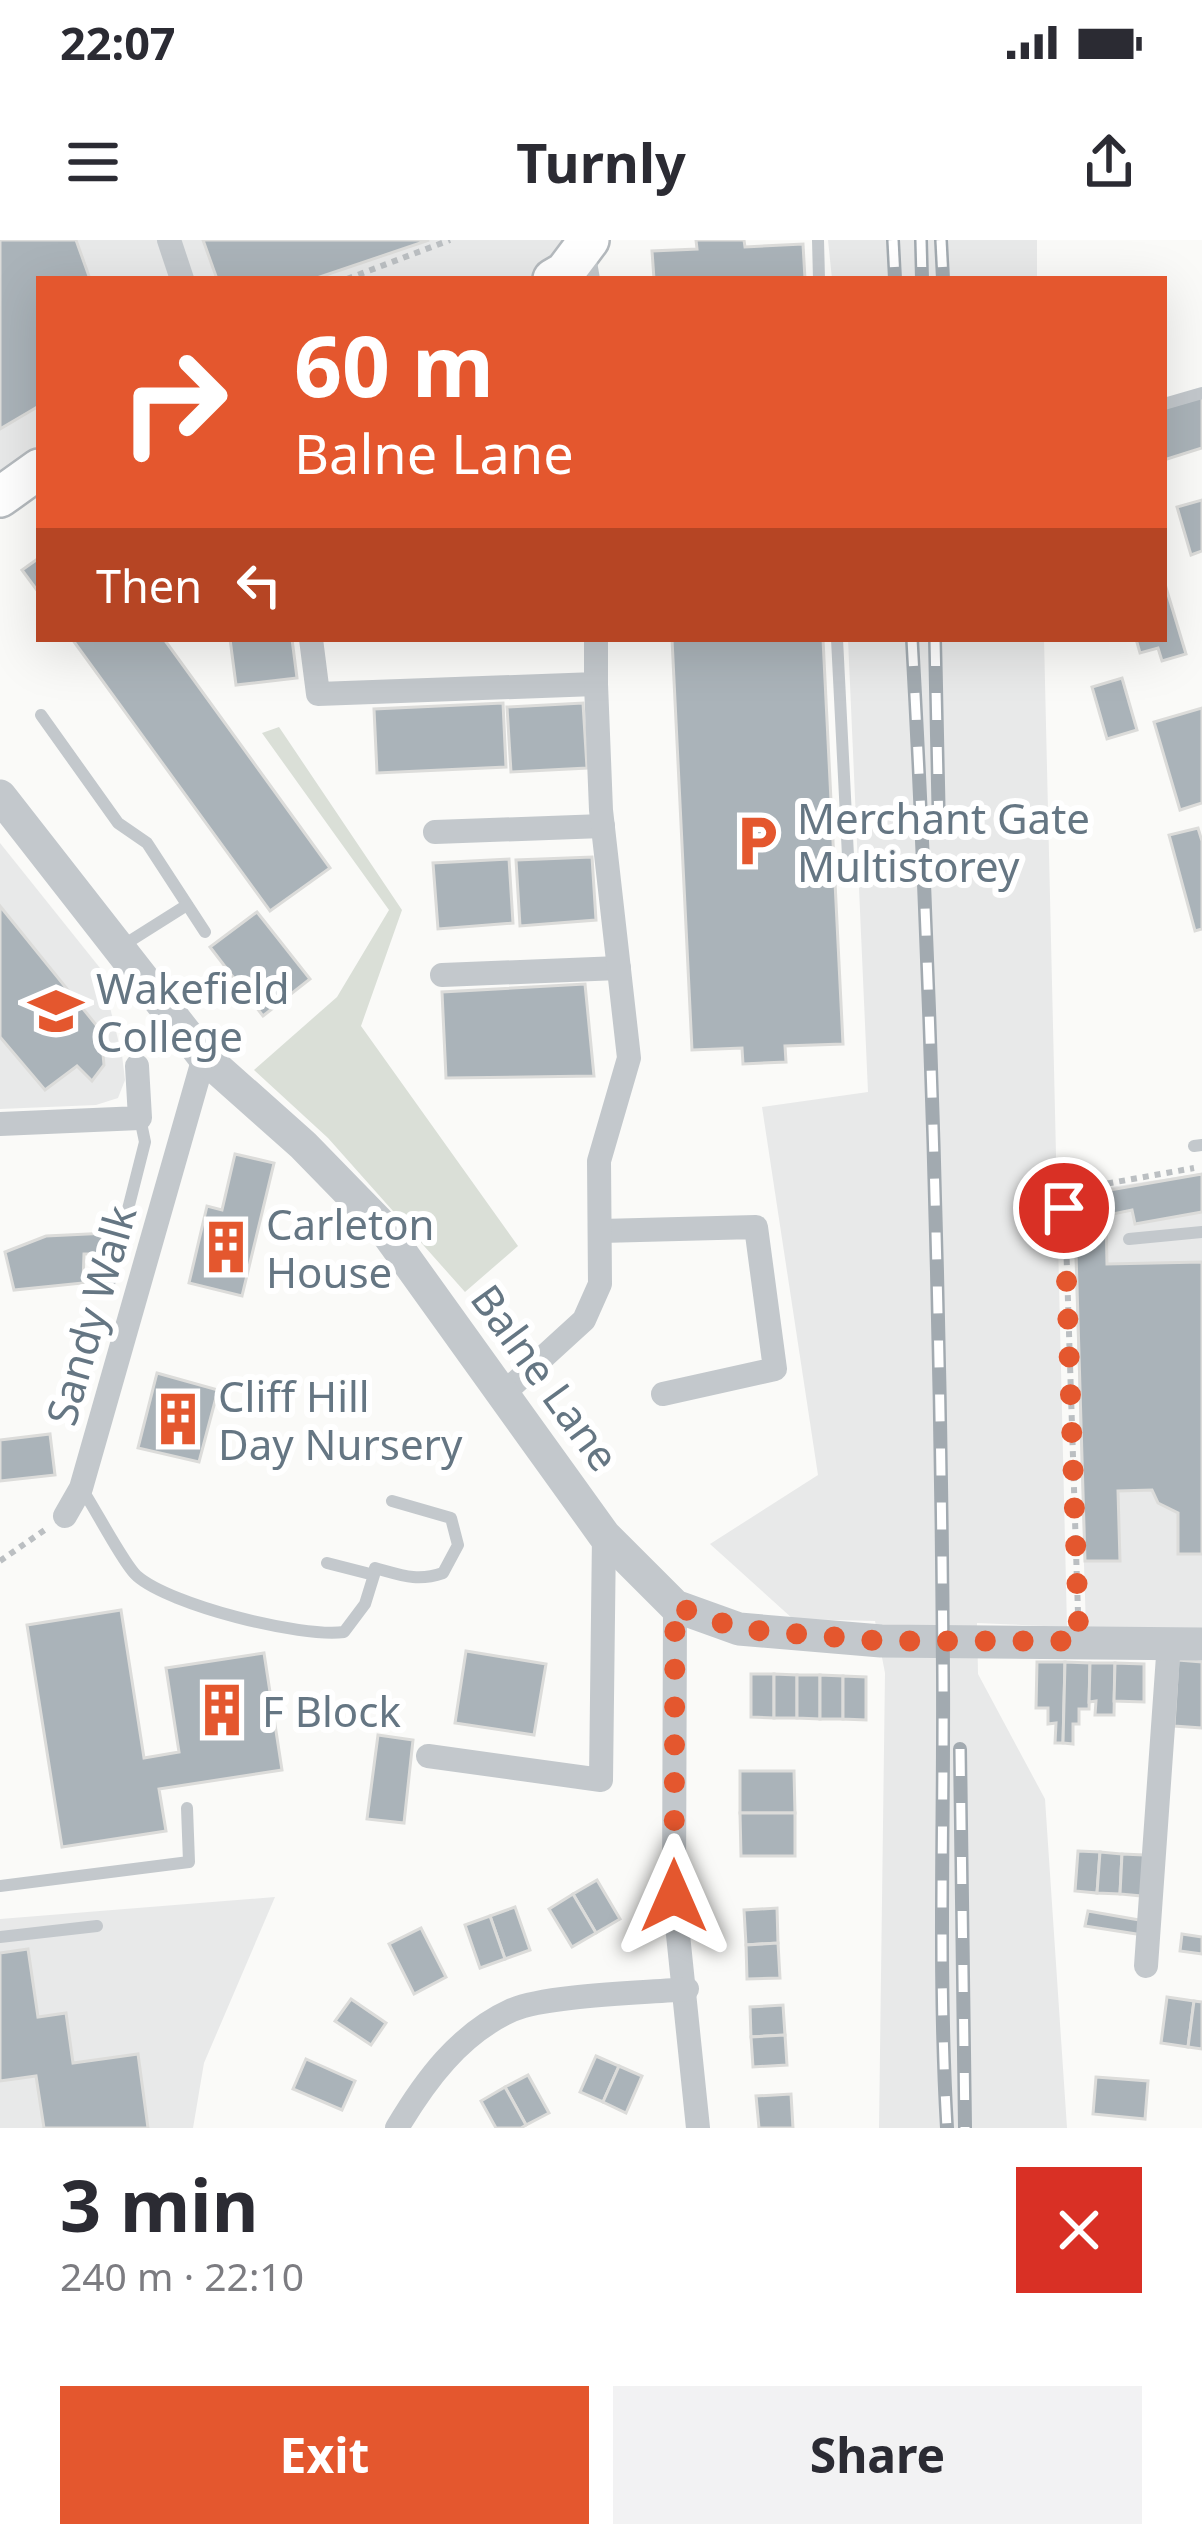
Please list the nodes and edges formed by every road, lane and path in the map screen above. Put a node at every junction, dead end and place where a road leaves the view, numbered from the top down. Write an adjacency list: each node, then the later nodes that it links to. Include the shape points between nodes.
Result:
1 (169, 240): 5 (street)
2 (450, 240): 6 (path)
3 (818, 240): 8 (lane)
4 (590, 254): 7 (main road)
5 (181, 276)
6 (355, 276)
7 (559, 276)
8 (820, 276)
9 (1202, 393): 10 (lane)
10 (1167, 403)
11 (36, 471): 12 (main road)
12 (0, 497)
13 (311, 642): 16 (street, via 318,694)
14 (596, 642): 16 (street)
15 (838, 642): 21 (lane)
16 (596, 684): 19 (street)
17 (41, 715): 22 (lane, via 118,823 147,843)
18 (0, 796): 24 (street, Balne Lane)
19 (604, 826): 20 (street); 25 (street)
20 (435, 832)
21 (848, 856)
22 (187, 905): 23 (lane); 24 (lane)
23 (205, 932)
24 (119, 949): 27 (street, Balne Lane)
25 (620, 968): 26 (street); 32 (street, via 629,1058 599,1161)
26 (442, 974)
27 (204, 1057): 36 (street, Balne Lane, via 382,1226); 38 (street, Sandy Walk)
28 (137, 1066): 29 (street)
29 (140, 1118): 30 (street); 35 (lane, via 146,1142)
30 (0, 1124)
31 (1202, 1166): 46 (path, via 1088,1186 1064,1208)
32 (602, 1231): 36 (street, via 600,1284 584,1320); 37 (street, via 756,1227 775,1369)
33 (1202, 1232): 34 (lane)
34 (1129, 1238)
35 (107, 1292)
36 (503, 1394): 41 (street, Balne Lane)
37 (664, 1394)
38 (81, 1487): 40 (street, Sandy Walk); 43 (lane, via 135,1575 257,1623 344,1632 374,1575)
39 (392, 1501): 44 (lane, via 451,1518 458,1545 443,1573 426,1579)
40 (65, 1516): 42 (path)
41 (604, 1535): 45 (street, Balne Lane); 48 (street, via 601,1780)
42 (0, 1561)
43 (327, 1563)
44 (375, 1568)
45 (675, 1606): 46 (street, Balne Lane, via 739,1629 881,1641); 54 (street, via 674,1896)
46 (1079, 1641): 47 (street, Balne Lane)
47 (1186, 1643): 53 (street)
48 (428, 1756)
49 (187, 1808): 50 (lane, via 189,1862)
50 (0, 1886)
51 (98, 1926): 52 (lane)
52 (0, 1937)
53 (1146, 1966)
54 (687, 1989): 55 (street, via 514,2009 462,2041); 56 (street)
55 (397, 2128)
56 (698, 2128)

